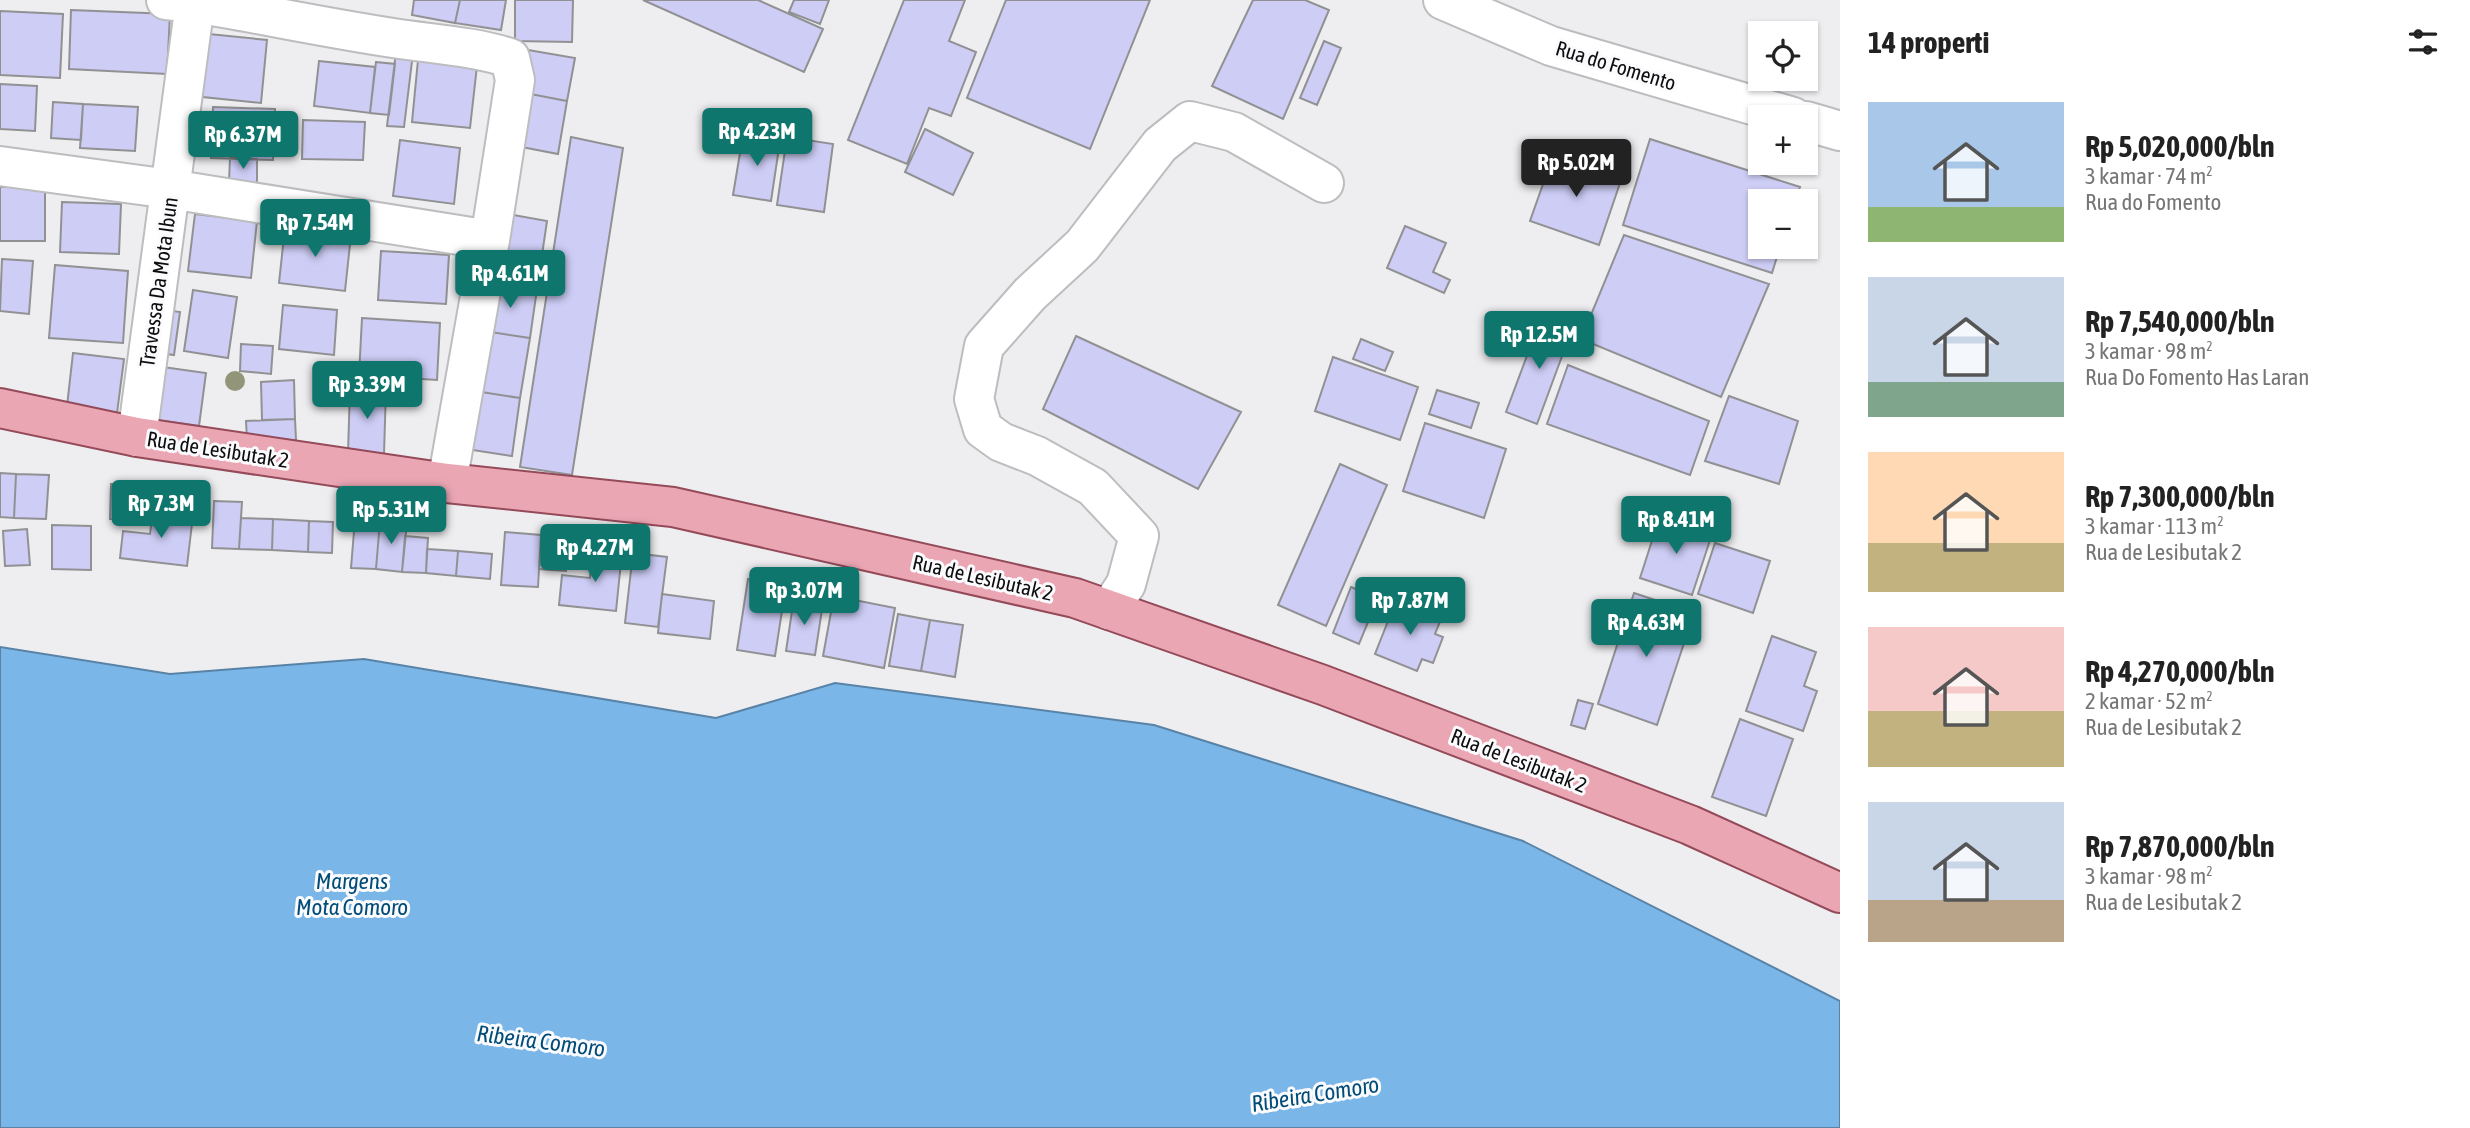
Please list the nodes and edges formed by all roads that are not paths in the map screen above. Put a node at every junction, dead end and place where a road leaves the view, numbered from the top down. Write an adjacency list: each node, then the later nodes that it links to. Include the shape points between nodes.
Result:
1 (1443, 0): 3 (street, Rua do Fomento, via 1551,46)
2 (181, 1): 8 (street, Travessa Da Mota Ibun); 9 (street, via 483,49 510,58 515,80)
3 (1752, 105)
4 (1818, 125): 5 (street)
5 (1840, 131)
6 (0, 166): 8 (street)
7 (1324, 183): 13 (street, via 1234,132 1190,121 1160,145 1082,246 1030,294 984,346 974,399 983,429 1093,487 1139,536 1126,584)
8 (170, 189): 9 (street); 11 (street, Travessa Da Mota Ibun)
9 (490, 240): 12 (street)
10 (0, 408): 11 (main road, Rua de Lesibutak 2)
11 (137, 437): 12 (main road, Rua de Lesibutak 2)
12 (447, 483): 13 (main road, Rua de Lesibutak 2, via 673,507 1075,598)
13 (1109, 610): 14 (main road, Rua de Lesibutak 2, via 1323,685 1677,820)
14 (1840, 893)

